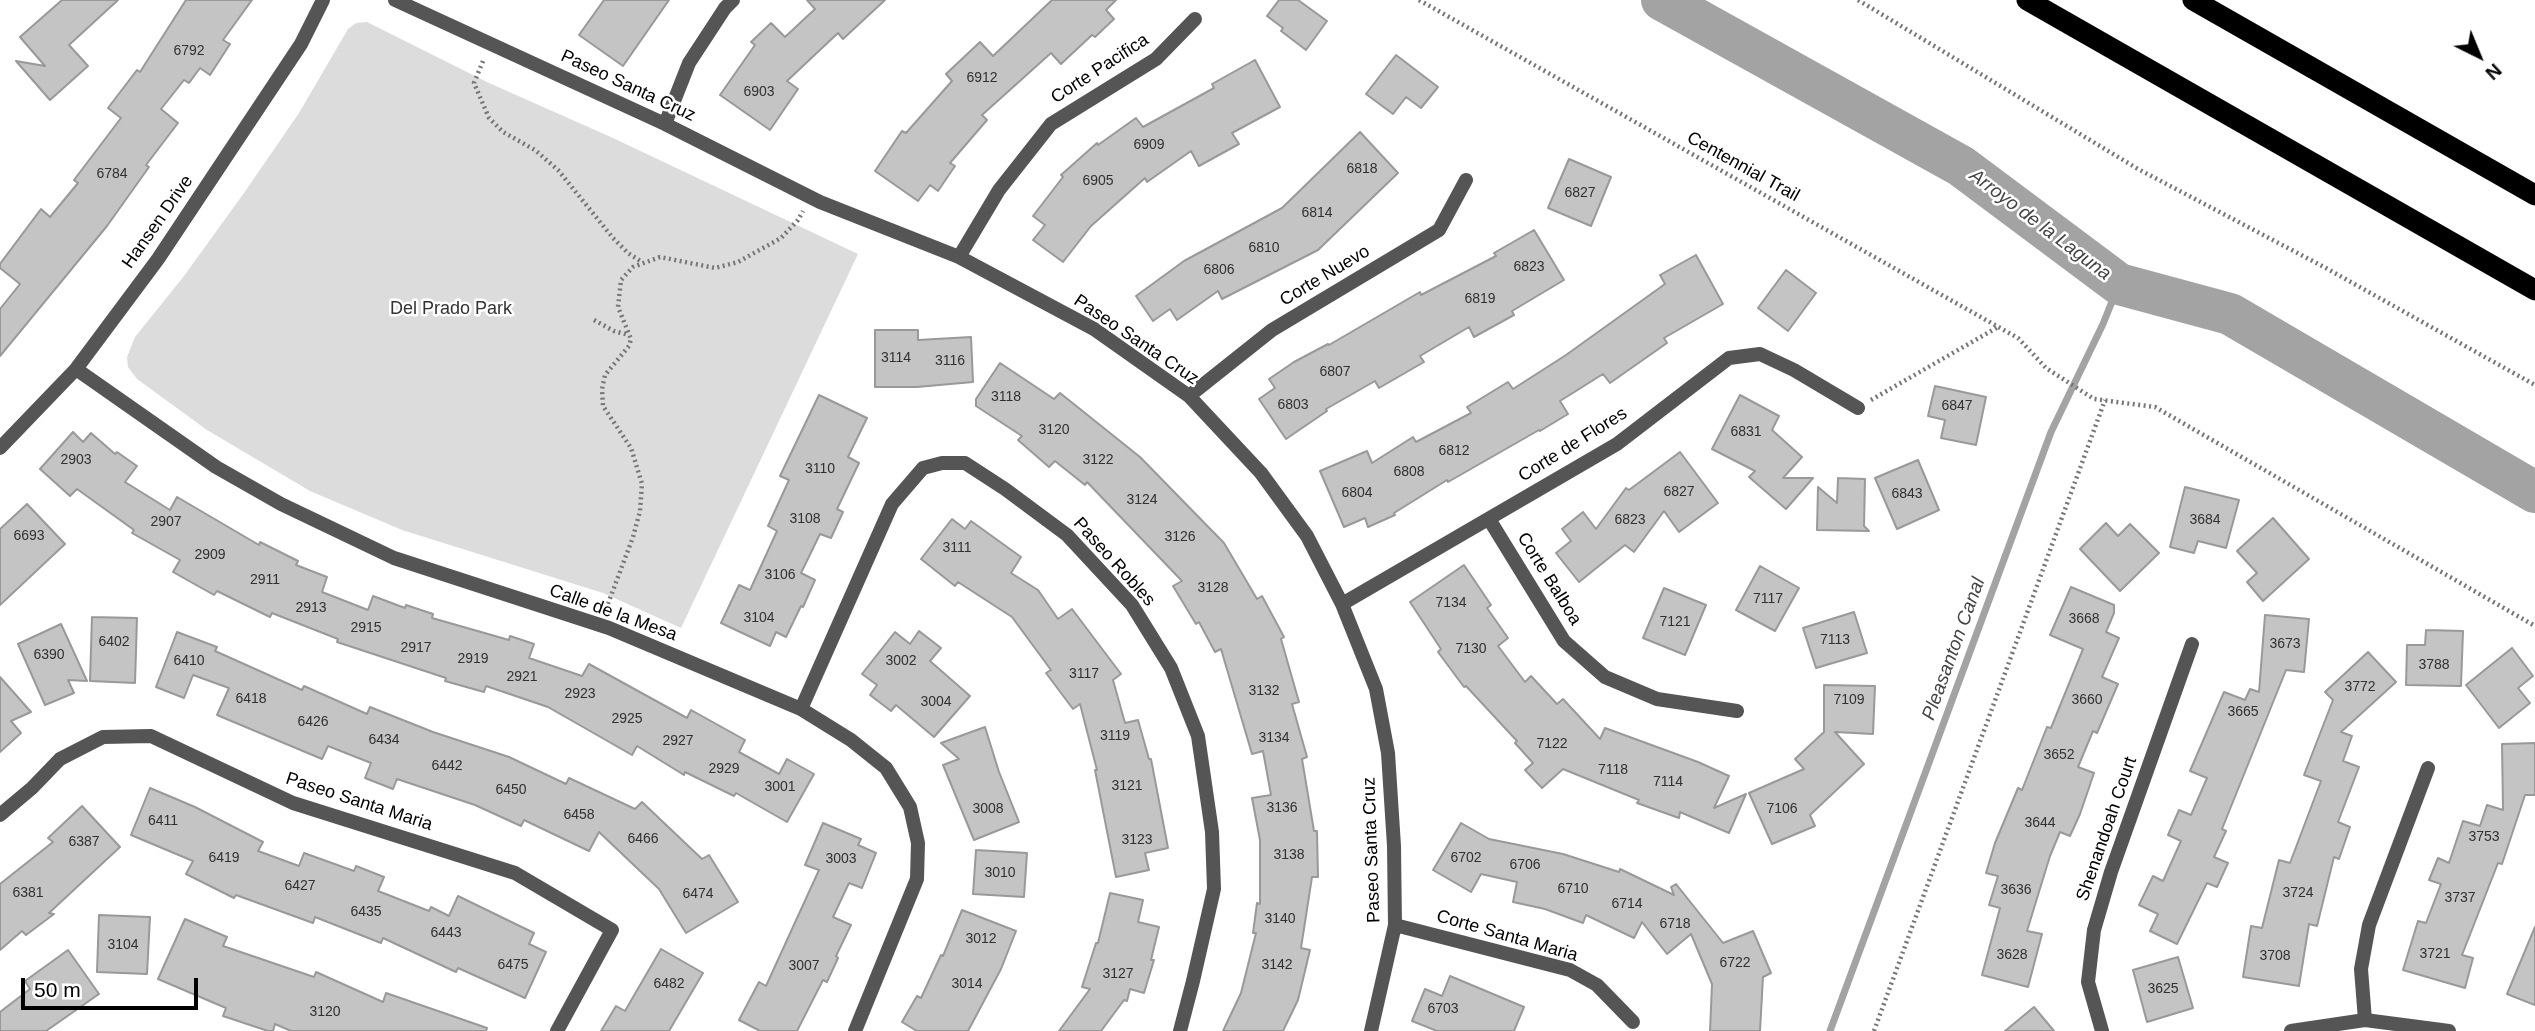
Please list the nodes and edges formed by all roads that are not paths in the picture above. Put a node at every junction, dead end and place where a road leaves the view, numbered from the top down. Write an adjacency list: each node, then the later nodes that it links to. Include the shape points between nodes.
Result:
1 (323, 0): 12 (street, Hansen Drive, via 301,44 238,141)
2 (395, 0): 7 (street, Paseo Santa Cruz)
3 (733, 0): 7 (street, via 688,63)
4 (2027, 0): 11 (highway)
5 (2193, 0): 9 (highway)
6 (1195, 19): 10 (street, Corte Pacifica, via 1156,59 1051,124 999,190)
7 (665, 124): 10 (street, Paseo Santa Cruz, via 811,198)
8 (1466, 180): 13 (street, Corte Nuevo, via 1439,230 1272,330)
9 (2535, 195)
10 (959, 257): 13 (street, Paseo Santa Cruz, via 1094,330)
11 (2535, 290)
12 (76, 369): 15 (street, Hansen Drive); 19 (street, Calle de la Mesa, via 216,467 394,558 600,625)
13 (1189, 396): 17 (street, Paseo Santa Cruz, via 1261,473 1307,537)
14 (1858, 408): 16 (street, Corte de Flores, via 1760,354 1729,358 1617,444)
15 (0, 448)
16 (1489, 519): 17 (street, Corte de Flores); 20 (street, Corte Balboa, via 1564,641 1605,677 1657,699)
17 (1342, 604): 23 (street, Paseo Santa Cruz, via 1376,689 1388,753)
18 (2192, 644): 30 (street, Shenandoah Court, via 2094,930 2088,982)
19 (801, 709): 27 (street, Calle de la Mesa, via 886,768 910,807 918,843 917,878); 28 (street, Paseo Robles, via 892,505 923,468 965,463 1067,535 1132,605 1171,668 1198,736 1212,832 1214,889)
20 (1737, 711)
21 (2428, 768): 24 (street, via 2369,925 2361,969)
22 (0, 815): 26 (street, Paseo Santa Maria, via 60,758 103,737 151,736 293,803 515,873 612,930)
23 (1395, 925): 25 (street, Corte Santa Maria, via 1570,970 1597,985); 29 (street, Paseo Santa Cruz)
24 (2365, 1020): 31 (street); 32 (street)
25 (1633, 1022)
26 (557, 1031)
27 (855, 1031)
28 (1180, 1031)
29 (1371, 1031)
30 (2102, 1031)
31 (2291, 1031)
32 (2449, 1031)

